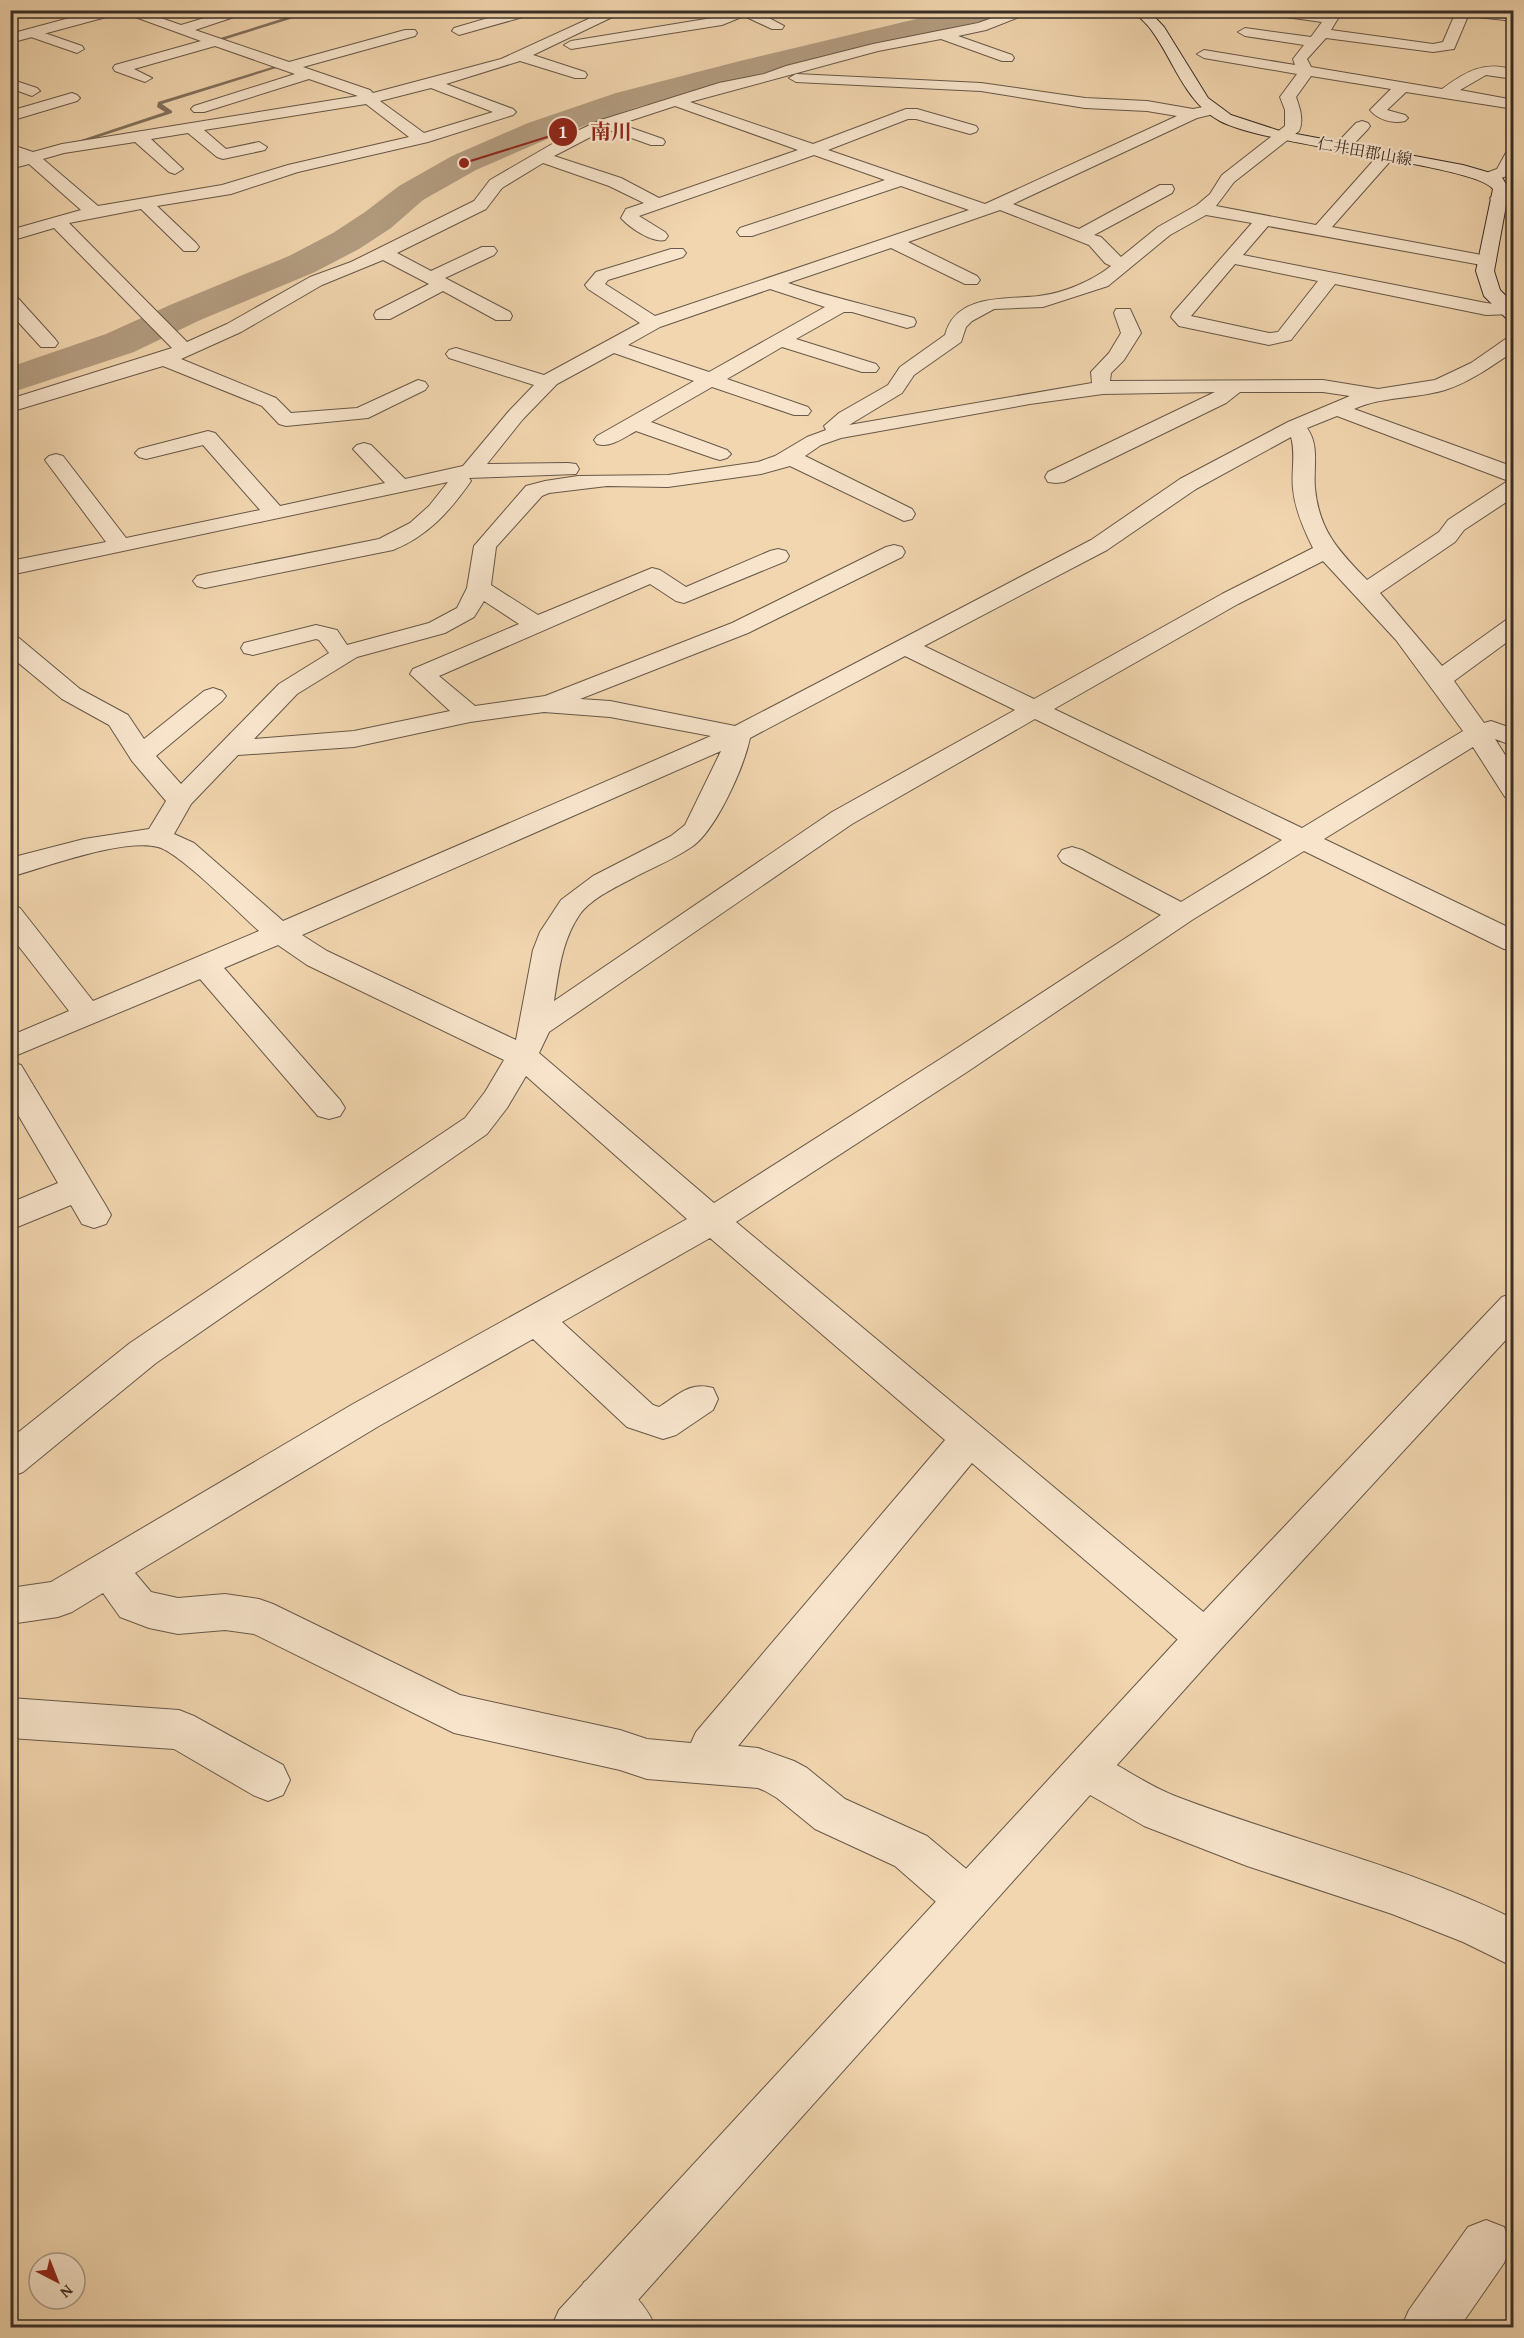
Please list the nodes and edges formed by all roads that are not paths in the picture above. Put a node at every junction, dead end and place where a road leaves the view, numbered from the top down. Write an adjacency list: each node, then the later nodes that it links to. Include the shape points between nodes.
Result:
1 (116, 10): 25 (street)
2 (123, 10): 22 (street)
3 (248, 10): 22 (street)
4 (532, 10): 23 (street)
5 (690, 10): 18 (street)
6 (872, 10): 7 (street)
7 (882, 10)
8 (1030, 10): 28 (street, via 981,27)
9 (1140, 10): 57 (street, 仁井田郡山線, via 1157,27 1202,101)
10 (1265, 10): 15 (street)
11 (1456, 10): 13 (street)
12 (744, 11): 18 (street, via 722,21); 20 (street)
13 (1463, 11): 16 (street); 29 (street, via 1449,46)
14 (617, 12): 19 (street); 21 (street)
15 (1333, 15): 29 (street)
16 (1514, 16)
17 (570, 17): 19 (street)
18 (710, 21): 27 (street); 34 (street)
19 (590, 24): 34 (street)
20 (777, 26)
21 (652, 28)
22 (180, 30): 31 (street)
23 (459, 31)
24 (1245, 32): 29 (street)
25 (33, 33): 30 (street); 32 (street)
26 (410, 33): 38 (street)
27 (730, 34)
28 (943, 34): 33 (street); 37 (street)
29 (1319, 38): 40 (street, via 1299,59)
30 (10, 39)
31 (214, 42): 38 (street); 43 (street, via 120,68)
32 (76, 49)
33 (871, 49): 36 (street); 44 (street)
34 (527, 53): 42 (street); 48 (street)
35 (1204, 54): 40 (street)
36 (892, 57)
37 (1007, 58)
38 (287, 67): 41 (street)
39 (1512, 67): 52 (street, via 1478,70 1447,92)
40 (1306, 70): 45 (street, via 1382,83); 69 (street, via 1288,95 1294,125)
41 (309, 74): 49 (street); 65 (street, via 186,115)
42 (580, 75)
43 (145, 78)
44 (767, 78): 50 (street); 55 (street, via 734,83)
45 (1402, 79): 52 (street); 63 (street, via 1378,110)
46 (368, 82): 49 (street)
47 (10, 83): 51 (street)
48 (433, 84): 54 (street); 70 (street, via 508,111)
49 (347, 87): 54 (street)
50 (983, 87): 58 (street); 60 (street)
51 (32, 91)
52 (1464, 95): 56 (street)
53 (72, 98): 61 (street)
54 (370, 99): 59 (street); 65 (street)
55 (674, 101): 64 (street); 74 (street)
56 (1514, 105)
57 (1213, 110): 60 (street); 69 (street, 仁井田郡山線, via 1241,124)
58 (913, 113): 67 (street); 74 (street)
59 (386, 114): 62 (street); 70 (street)
60 (1193, 114): 88 (street)
61 (10, 116)
62 (365, 118)
63 (1400, 118)
64 (605, 124): 71 (street); 78 (street)
65 (197, 126): 68 (street); 72 (street, via 223,154)
66 (1362, 126): 73 (street)
67 (970, 129)
68 (138, 136): 79 (street); 81 (street)
69 (1281, 136): 73 (street, 仁井田郡山線); 89 (street, via 1228,179)
70 (422, 139): 86 (street, via 294,168 225,190)
71 (657, 142)
72 (259, 147)
73 (1342, 147): 77 (street, 仁井田郡山線)
74 (813, 149): 83 (street); 87 (street)
75 (10, 150): 79 (street)
76 (1514, 152): 82 (street, via 1504,172)
77 (1387, 155): 82 (street, 仁井田郡山線); 93 (street)
78 (541, 157): 87 (street, via 634,190); 101 (street, via 496,184 480,205)
79 (32, 158): 80 (street); 90 (street)
80 (10, 164)
81 (176, 170)
82 (1490, 177): 85 (street, via 1500,184)
83 (900, 181): 88 (street); 94 (street)
84 (1166, 189): 95 (street)
85 (1506, 199): 104 (street)
86 (144, 203): 90 (street); 99 (street)
87 (657, 205): 97 (street, via 632,213 630,218)
88 (992, 207): 95 (street); 98 (street)
89 (1203, 209): 91 (street); 105 (street, via 1164,231)
90 (94, 212): 92 (street)
91 (1264, 220): 93 (street); 103 (street)
92 (57, 221): 96 (street); 122 (street)
93 (1320, 231): 104 (street)
94 (746, 232)
95 (1080, 235): 105 (street, via 1095,241 1111,259)
96 (10, 236)
97 (660, 236)
98 (893, 242): 107 (street); 109 (street)
99 (190, 247)
100 (488, 251): 108 (street)
101 (384, 253): 108 (street); 122 (street, via 316,280 234,328)
102 (677, 253): 117 (street, via 602,276 594,285)
103 (1232, 258): 106 (street); 106 (street, via 1180,317 1186,322 1269,339 1284,336)
104 (1487, 261): 112 (street, via 1485,271 1491,292)
105 (1123, 265): 137 (street, via 1097,285 1043,301 990,304 971,312 957,326 954,338 907,371 895,389 846,417 832,428)
106 (1330, 278): 112 (street)
107 (971, 280)
108 (437, 281): 114 (street); 115 (street)
109 (772, 284): 111 (street); 117 (street)
110 (10, 301): 120 (street)
111 (840, 306): 116 (street, via 853,306); 118 (street)
112 (1511, 312)
113 (1123, 313): 130 (street, via 1131,333 1101,372)
114 (383, 315)
115 (503, 316)
116 (907, 322)
117 (653, 323): 121 (street)
118 (781, 340): 125 (street); 126 (street)
119 (1514, 342): 131 (street, via 1450,381 1428,388)
120 (48, 343)
121 (611, 345): 126 (street); 127 (street)
122 (184, 350): 124 (street)
123 (456, 354): 127 (street)
124 (164, 359): 128 (street, via 269,402 286,420 361,414); 132 (street)
125 (869, 368)
126 (711, 380): 134 (street); 135 (street)
127 (548, 383): 144 (street)
128 (418, 386)
129 (1235, 386): 130 (street); 131 (street, via 1342,387); 146 (street, via 1219,399)
130 (1104, 388): 137 (street)
131 (1375, 394): 133 (street)
132 (10, 406)
133 (1334, 408): 136 (street); 145 (street)
134 (801, 411)
135 (634, 423): 138 (street); 141 (street)
136 (1295, 426): 153 (street, via 1302,437 1305,491); 163 (street, via 1202,475 1099,545)
137 (829, 436): 142 (street)
138 (604, 440)
139 (364, 449): 148 (street)
140 (146, 453): 150 (street, via 208,437)
141 (720, 454)
142 (790, 457): 147 (street, via 761,468 668,481); 151 (street)
143 (56, 460): 152 (street)
144 (464, 472): 147 (street, via 567,469 572,470); 148 (street); 157 (street, via 441,507 399,540)
145 (1514, 475)
146 (1056, 477)
147 (578, 482): 158 (street, via 532,493 485,546)
148 (401, 487): 150 (street)
149 (1514, 487): 159 (street)
150 (275, 514): 152 (street)
151 (904, 514)
152 (121, 546): 156 (street)
153 (1326, 551): 159 (street); 169 (street, via 1230,599)
154 (894, 552): 168 (street, via 740,628)
155 (778, 556): 160 (street, via 684,596 652,575)
156 (10, 568)
157 (205, 581)
158 (479, 588): 160 (street); 165 (street, via 466,612 454,621)
159 (1365, 592): 166 (street)
160 (536, 624): 170 (street, via 423,674)
161 (1514, 625): 166 (street)
162 (10, 643): 175 (street, via 77,698 120,720)
163 (906, 647): 169 (street); 172 (street)
164 (253, 648): 165 (street, via 315,632 328,635)
165 (342, 655): 174 (street, via 280,694)
166 (1440, 679): 171 (street)
167 (213, 696): 175 (street)
168 (548, 704): 170 (street); 172 (street, via 610,709)
169 (1035, 710): 179 (street); 188 (street, via 834,823)
170 (470, 714): 174 (street, via 354,739)
171 (1479, 732): 173 (street, via 1491,729); 176 (street); 179 (street)
172 (738, 734): 184 (street); 188 (street, via 732,757 696,829 681,842 603,882 572,906 548,950)
173 (1514, 738)
174 (232, 748): 177 (street)
175 (141, 755): 177 (street)
176 (1514, 791)
177 (180, 800): 178 (street)
178 (158, 838): 181 (street, via 104,844); 184 (street, via 189,853)
179 (1302, 839): 183 (street); 185 (street)
180 (1072, 856): 183 (street)
181 (10, 868)
182 (10, 914): 187 (street)
183 (1182, 914): 194 (street)
184 (279, 933): 186 (street); 190 (street, via 325,963)
185 (1514, 942)
186 (205, 965): 187 (street); 192 (street)
187 (88, 1015): 189 (street)
188 (537, 1024): 190 (street)
189 (10, 1048)
190 (522, 1056): 194 (street); 199 (street, via 485,1117 467,1134 143,1353)
191 (10, 1073): 193 (street, via 86,1202)
192 (329, 1108)
193 (10, 1217)
194 (712, 1221): 196 (street); 198 (street)
195 (1514, 1307): 202 (street)
196 (536, 1320): 197 (street, via 640,1416 663,1424); 200 (street, via 366,1415)
197 (700, 1399)
198 (969, 1439): 202 (street); 204 (street, via 711,1746)
199 (10, 1461)
200 (109, 1569): 201 (street, via 58,1599); 204 (street, via 134,1604 178,1616 225,1612 259,1617 454,1713 647,1759)
201 (10, 1606)
202 (1205, 1638): 205 (street)
203 (10, 1718): 206 (street, via 178,1730)
204 (705, 1763): 207 (street, via 758,1768 792,1783 830,1814 910,1851)
205 (1086, 1770): 207 (street); 208 (street, via 1159,1811 1392,1892)
206 (268, 1779)
207 (967, 1899): 210 (street)
208 (1514, 1944)
209 (1486, 2245): 211 (street)
210 (603, 2318)
211 (1427, 2328)

